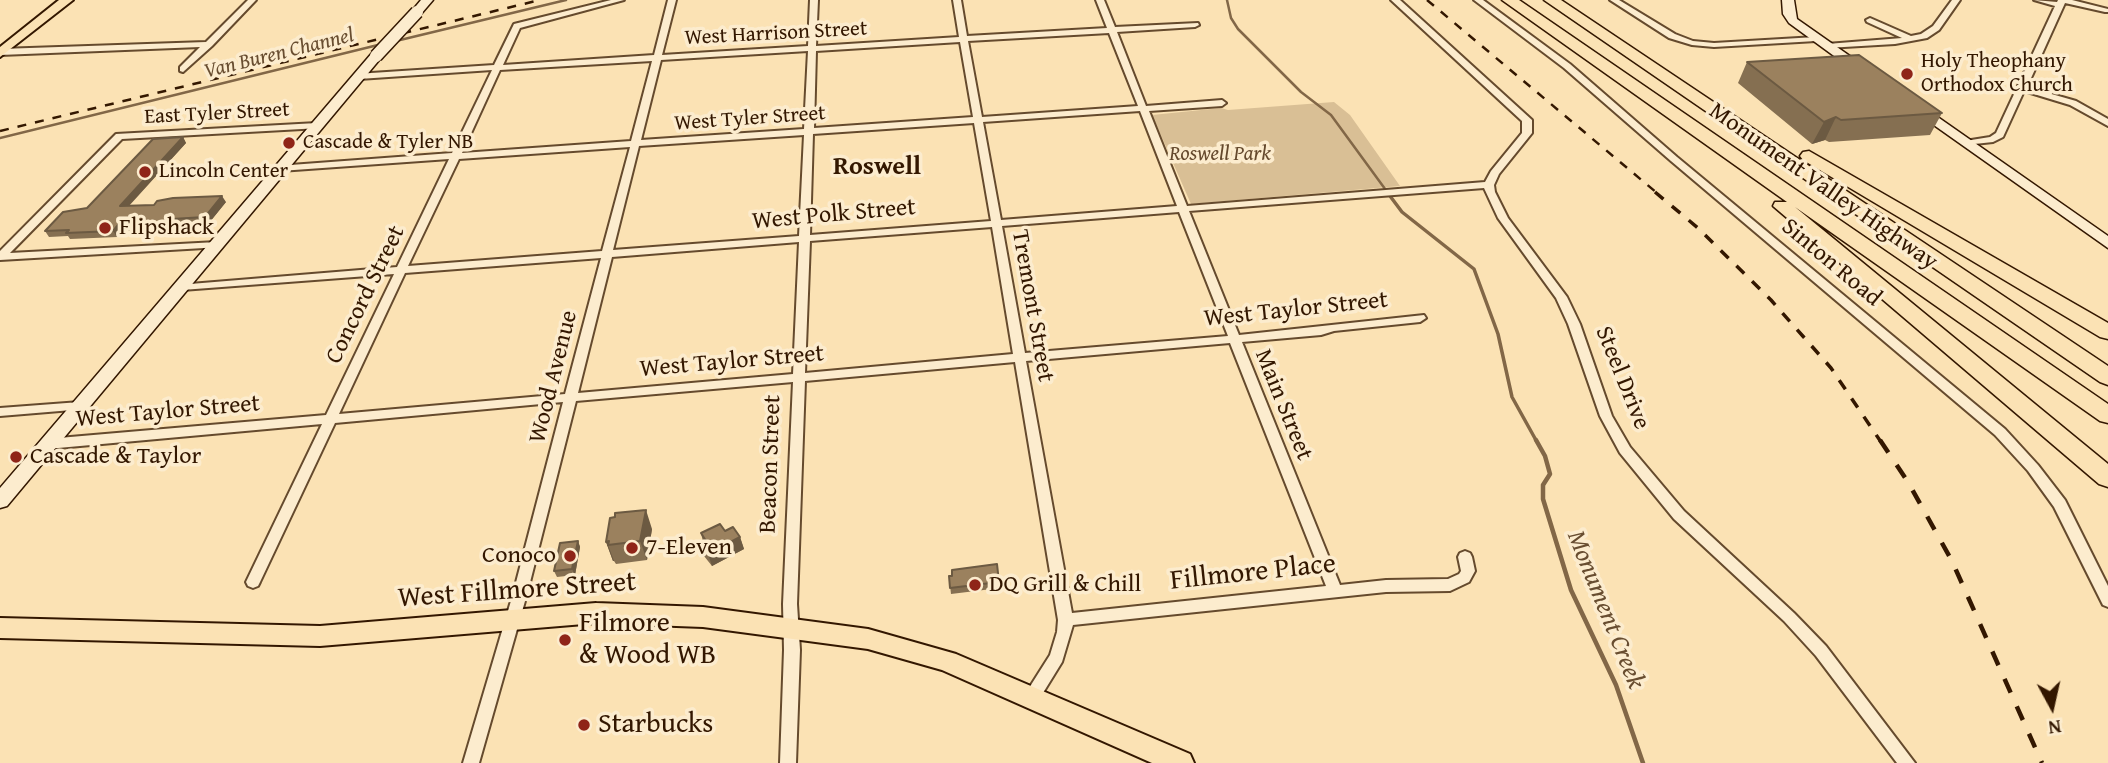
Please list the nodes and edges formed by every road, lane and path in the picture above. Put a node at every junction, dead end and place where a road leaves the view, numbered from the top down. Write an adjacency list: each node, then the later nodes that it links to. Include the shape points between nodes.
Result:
1 (48, 0): 24 (main road)
2 (67, 0): 31 (main road)
3 (252, 0): 29 (street)
4 (427, 0): 36 (main road, bridge)
5 (620, 0): 22 (street)
6 (672, 0): 32 (street, Wood Avenue)
7 (814, 0): 30 (street, Beacon Street)
8 (957, 0): 25 (street, Tremont Street)
9 (1100, 0): 23 (street, Main Street)
10 (1395, 0): 50 (street, via 1527,120 1527,134)
11 (1478, 0): 77 (street, Sinton Road, via 1567,66 2000,432 2060,504)
12 (1509, 0): 40 (highway, Monument Valley Highway)
13 (1551, 0): 27 (highway, Monument Valley Highway)
14 (1615, 0): 28 (street, via 1672,36 1692,43)
15 (1788, 0): 28 (main road, via 1791,18)
16 (1956, 0): 26 (street, via 1936,28)
17 (2038, 0): 18 (street)
18 (2061, 2): 19 (street); 37 (street)
19 (2105, 10)
20 (1870, 20): 26 (street)
21 (1195, 25): 23 (street, West Harrison Street)
22 (517, 26): 33 (street, Concord Street)
23 (1113, 30): 25 (street, West Harrison Street); 41 (street, Main Street)
24 (0, 37)
25 (965, 40): 30 (street, West Harrison Street); 42 (street, Tremont Street)
26 (1911, 40): 28 (street)
27 (1616, 43): 61 (highway); 65 (highway, Monument Valley Highway)
28 (1822, 43): 35 (main road)
29 (209, 44): 31 (street); 34 (street)
30 (812, 49): 32 (street, West Harrison Street); 45 (street, Beacon Street)
31 (0, 52)
32 (657, 58): 33 (street, West Harrison Street); 47 (street, Wood Avenue)
33 (496, 68): 36 (street, West Harrison Street); 48 (street, Concord Street)
34 (183, 69)
35 (1868, 75)
36 (359, 76): 44 (main road)
37 (2022, 88): 43 (street, via 2073,103); 46 (street, via 2000,135)
38 (1910, 102): 46 (main road)
39 (1222, 103): 41 (street, West Tyler Street)
40 (1664, 108): 69 (highway, Monument Valley Highway); 72 (highway)
41 (1144, 110): 42 (street, West Tyler Street); 51 (street, Main Street)
42 (980, 121): 45 (street, West Tyler Street); 52 (street, Tremont Street)
43 (2108, 123)
44 (317, 126): 49 (main road); 57 (street, East Tyler Street, via 118,136)
45 (808, 132): 47 (street, West Tyler Street); 53 (street, Beacon Street)
46 (1968, 143): 54 (main road)
47 (635, 145): 48 (street, West Tyler Street); 56 (street, Wood Avenue)
48 (455, 156): 49 (street, West Tyler Street); 58 (street, Concord Street)
49 (280, 168): 55 (main road)
50 (1489, 185): 51 (street, West Polk Street); 86 (street, Steel Drive, via 1503,218 1561,297 1606,416 1638,468 1692,529 1814,644)
51 (1183, 209): 52 (street, West Polk Street); 62 (street, Main Street)
52 (996, 223): 53 (street, West Polk Street); 63 (street, Tremont Street)
53 (804, 238): 56 (street, West Polk Street); 64 (street, Beacon Street)
54 (2108, 243)
55 (217, 245): 57 (street); 59 (main road)
56 (606, 255): 58 (street, West Polk Street); 66 (street, Wood Avenue)
57 (0, 257)
58 (401, 271): 59 (street, West Polk Street); 70 (street, Concord Street)
59 (182, 287): 67 (main road)
60 (1420, 318): 62 (street, West Taylor Street)
61 (2108, 332)
62 (1234, 339): 63 (street, West Taylor Street); 76 (street, Main Street)
63 (1020, 358): 64 (street, West Taylor Street, via 983,367); 79 (street, Tremont Street)
64 (799, 377): 66 (street, West Taylor Street); 80 (street, Beacon Street)
65 (2108, 377)
66 (570, 397): 70 (street, West Taylor Street); 78 (street, Wood Avenue)
67 (80, 406): 68 (street); 71 (main road)
68 (0, 412)
69 (2108, 415)
70 (329, 419): 71 (street, West Taylor Street); 75 (street, Concord Street)
71 (47, 444): 73 (main road)
72 (2108, 478)
73 (0, 501)
74 (1465, 557): 76 (street, Fillmore Place, via 1468,570 1464,578 1450,585)
75 (253, 582)
76 (1335, 591): 79 (street, Fillmore Place)
77 (2108, 601)
78 (511, 620): 80 (main road, West Fillmore Street, via 643,613); 81 (main road, West Fillmore Street, via 320,636); 83 (street, Wood Avenue)
79 (1066, 620): 82 (street, via 1057,657)
80 (790, 626): 82 (main road, West Fillmore Street, via 919,651); 84 (street, Beacon Street)
81 (0, 628)
82 (1032, 696): 85 (main road, West Fillmore Street)
83 (471, 763)
84 (788, 763)
85 (1181, 763)
86 (1907, 763)

